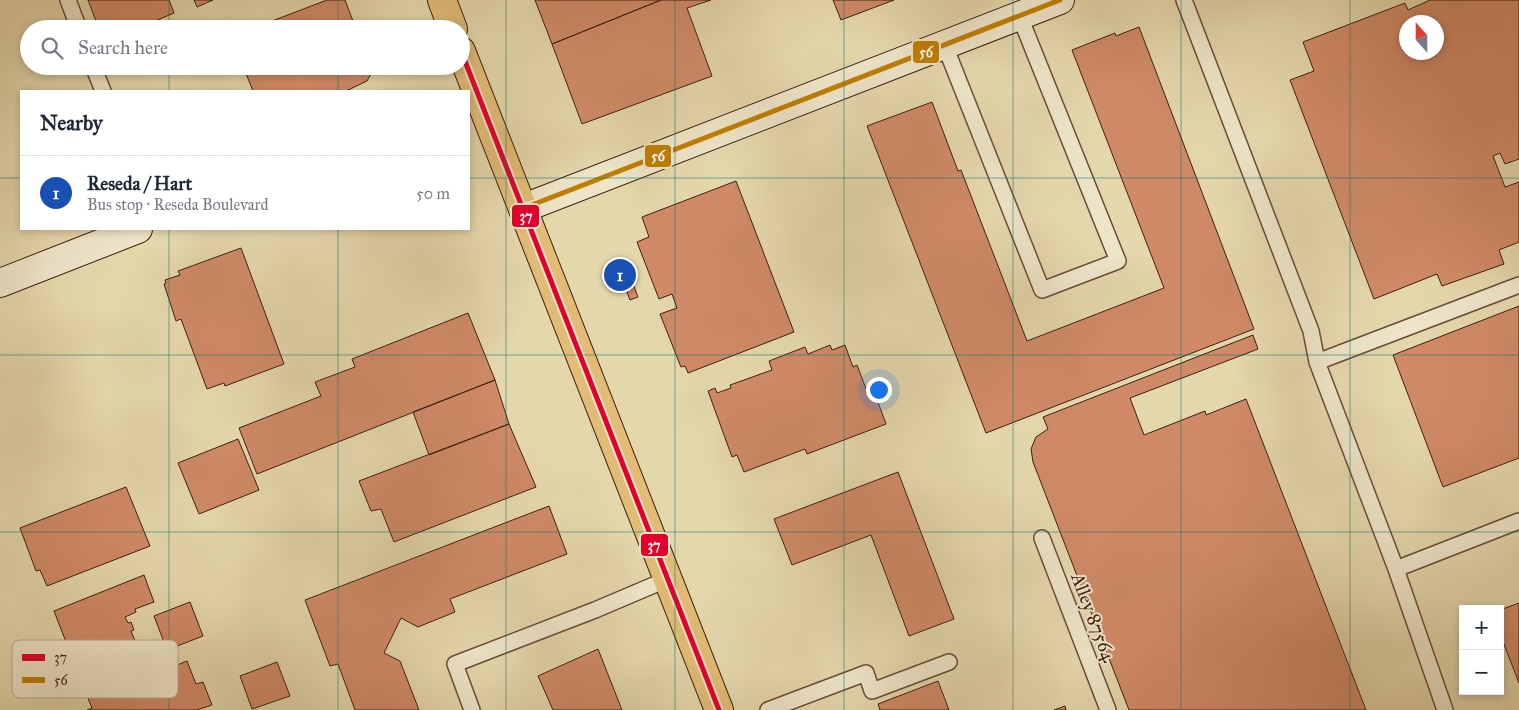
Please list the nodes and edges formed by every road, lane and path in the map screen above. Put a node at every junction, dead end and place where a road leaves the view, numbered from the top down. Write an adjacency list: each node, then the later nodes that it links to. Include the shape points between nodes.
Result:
1 (68, 0): 6 (lane)
2 (442, 0): 7 (main road)
3 (1060, 0): 5 (street)
4 (1184, 0): 17 (lane, via 1311,331)
5 (1020, 17): 8 (street); 8 (lane, via 1118,261 1093,271 1042,290)
6 (76, 20)
7 (450, 20)
8 (945, 46): 13 (street)
9 (97, 75): 11 (lane)
10 (468, 75): 12 (main road)
11 (103, 90)
12 (475, 100): 13 (main road)
13 (524, 208): 21 (main road)
14 (135, 230): 15 (street)
15 (0, 283)
16 (1519, 285): 17 (lane)
17 (1317, 362): 20 (lane)
18 (1519, 521): 20 (lane)
19 (1042, 538): 26 (lane, Alley 87564)
20 (1396, 569): 27 (lane)
21 (668, 579): 23 (main road); 24 (lane, via 455,664)
22 (949, 662): 25 (lane, via 872,691 866,673)
23 (713, 708)
24 (472, 710)
25 (768, 710)
26 (1108, 710)
27 (1445, 710)

